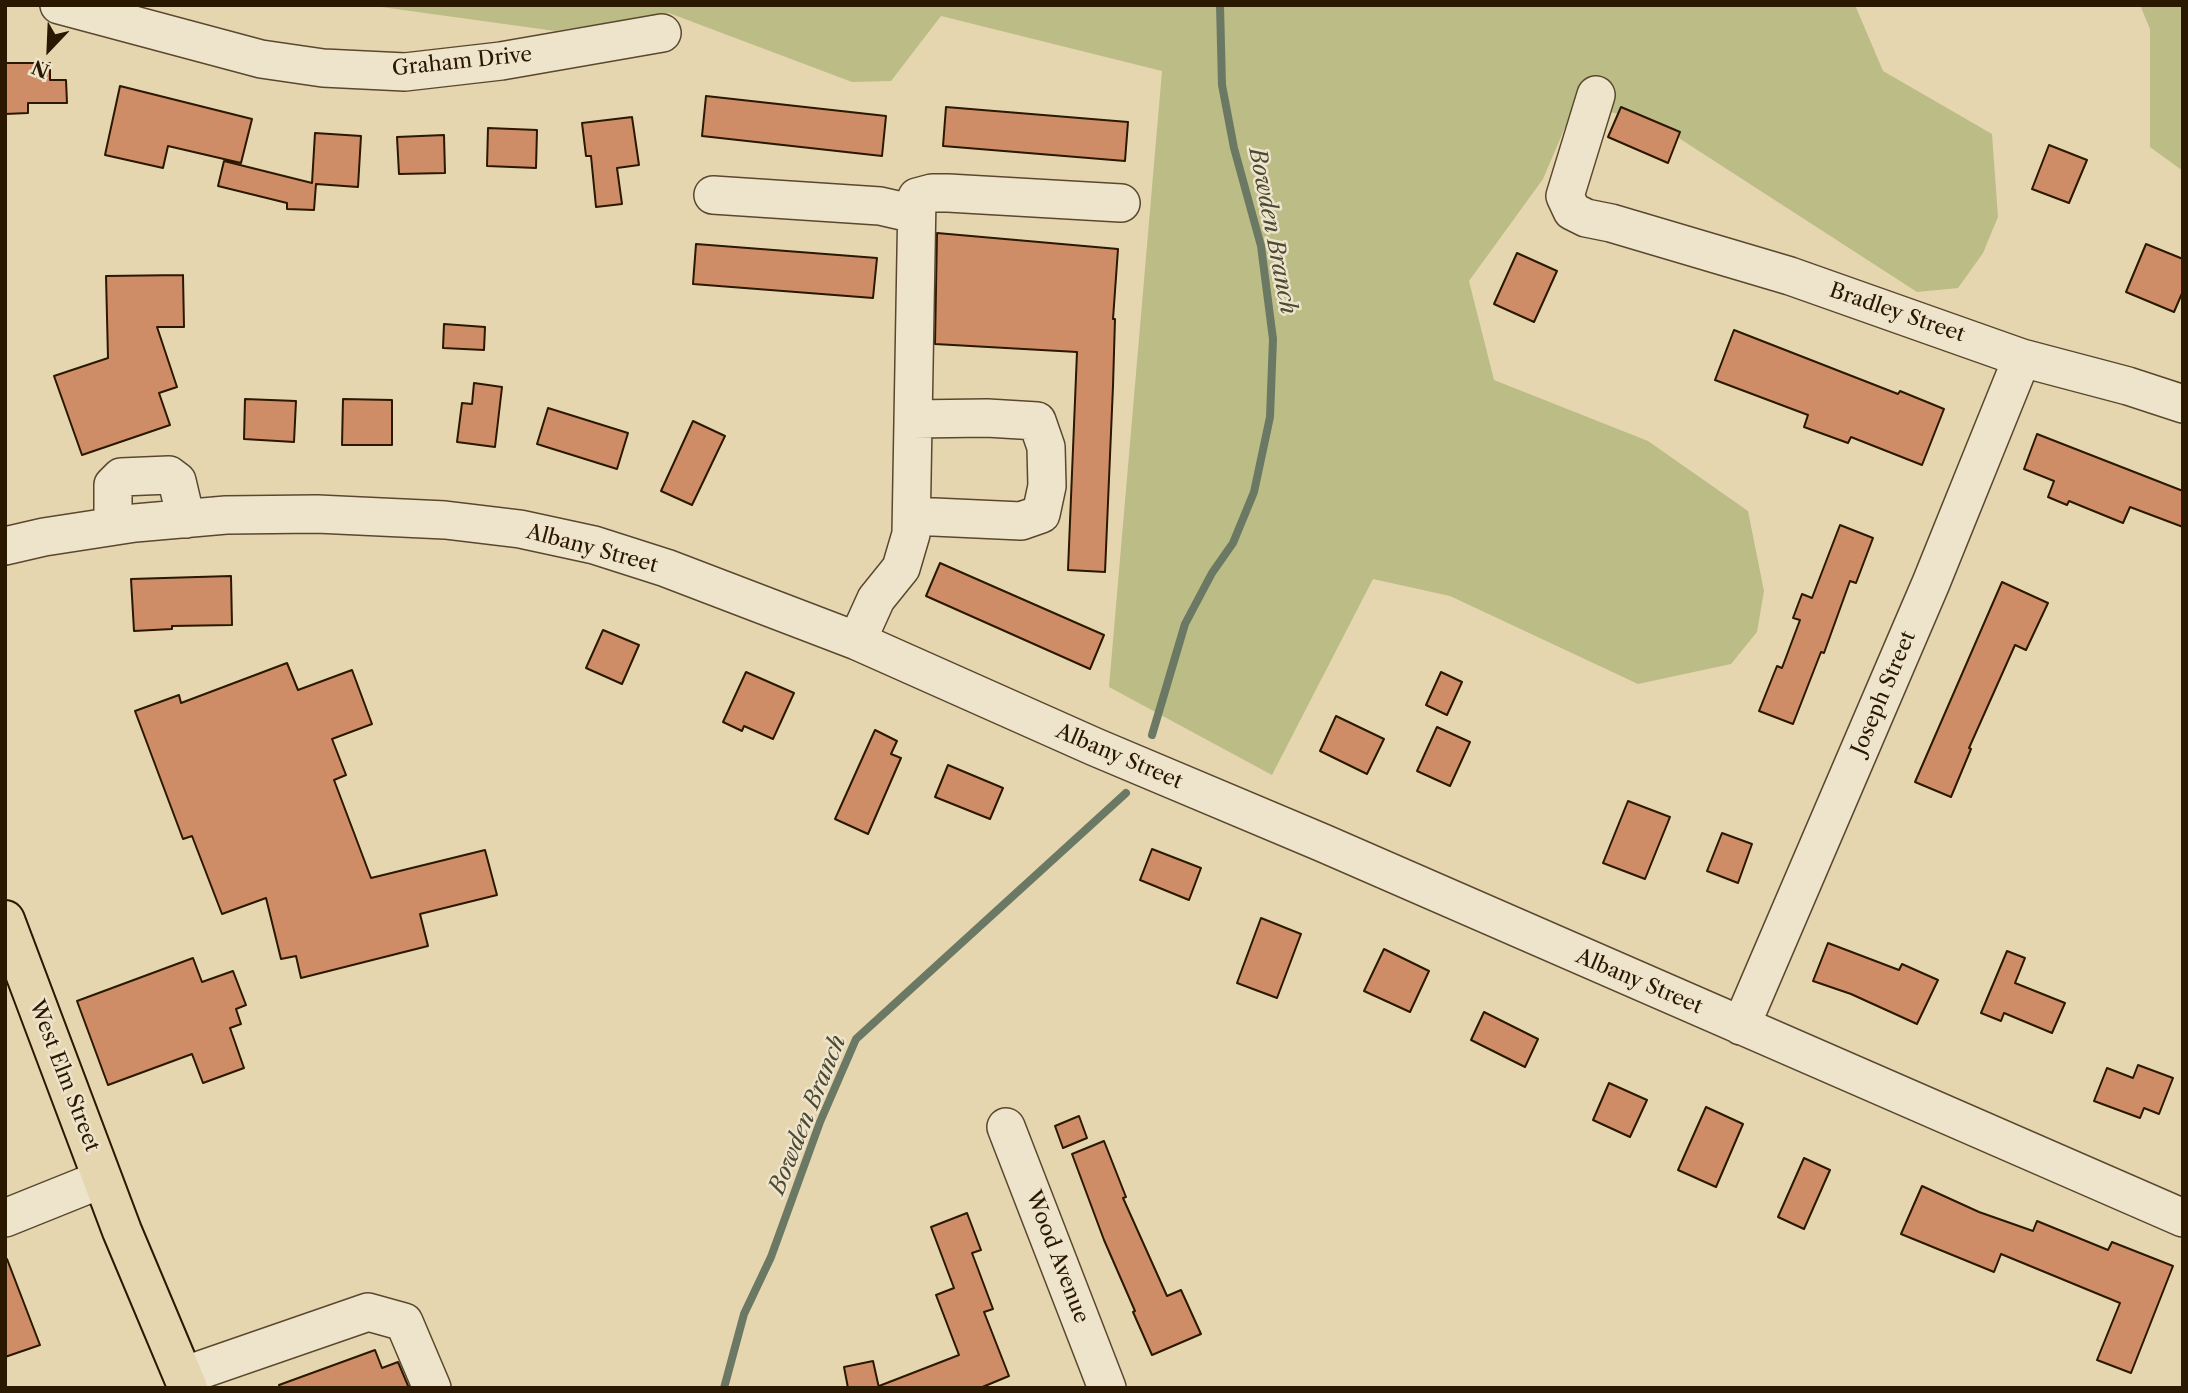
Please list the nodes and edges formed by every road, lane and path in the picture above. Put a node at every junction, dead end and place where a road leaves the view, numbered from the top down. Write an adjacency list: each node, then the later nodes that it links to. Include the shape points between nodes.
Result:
1 (59, 5): 2 (street, Graham Drive, via 261,59 405,72 501,61)
2 (662, 33)
3 (1596, 95): 7 (street, Bradley Street, via 1565,196 1572,211 1790,275)
4 (713, 195): 6 (street, via 880,206)
5 (1121, 202): 6 (street, via 932,193 917,197)
6 (915, 214): 9 (street)
7 (2022, 358): 8 (street, Bradley Street); 14 (street, Joseph Street)
8 (2183, 404)
9 (913, 419): 10 (street); 10 (street, via 1037,421 1046,447 1047,486 1041,514 1021,521)
10 (912, 516): 12 (street, via 901,568 876,599)
11 (5, 546): 12 (street, Albany Street, via 113,526 226,515 445,520 520,529 594,545)
12 (856, 641): 14 (street, Albany Street)
13 (5, 920): 16 (highway, West Elm Street)
14 (1741, 1026): 18 (street, Albany Street)
15 (1006, 1127): 21 (street, Wood Avenue)
16 (102, 1179): 17 (street); 19 (highway, West Elm Street)
17 (5, 1218)
18 (2183, 1218)
19 (185, 1382): 20 (street, via 368,1312 404,1322)
20 (432, 1388)
21 (1107, 1388)

